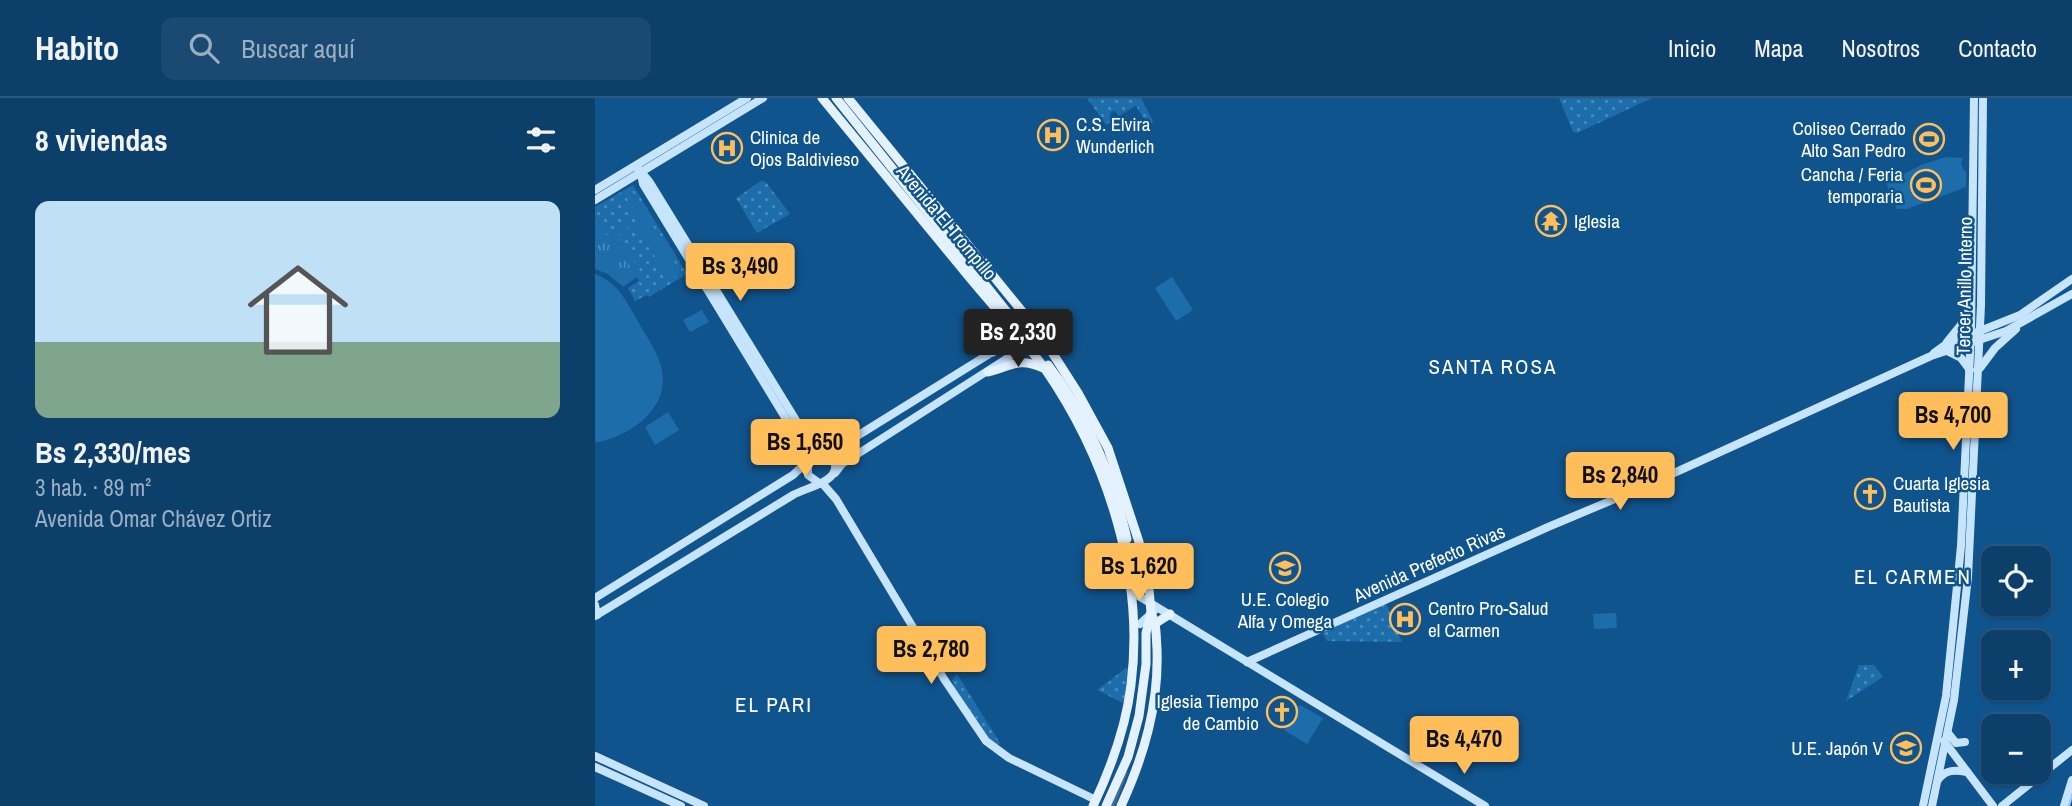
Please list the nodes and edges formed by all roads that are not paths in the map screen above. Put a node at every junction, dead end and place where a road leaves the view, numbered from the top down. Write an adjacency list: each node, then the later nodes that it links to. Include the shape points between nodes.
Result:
1 (747, 98): 9 (main road)
2 (763, 98): 9 (main road)
3 (822, 98): 16 (main road, Avenida El Trompillo)
4 (836, 98): 11 (main road, Avenida El Trompillo)
5 (848, 98): 21 (main road, Avenida El Trompillo)
6 (1974, 98): 8 (main road, Tercer Anillo Interno)
7 (1983, 98): 10 (main road, Tercer Anillo Interno)
8 (1973, 141): 10 (main road, via 1975,167); 12 (main road, Tercer Anillo Interno)
9 (638, 169): 13 (main road); 14 (main road); 20 (main road)
10 (1982, 169): 15 (main road, Tercer Anillo Interno)
11 (901, 178): 16 (main road); 26 (main road, Avenida El Trompillo)
12 (1972, 180): 15 (main road, via 1980,181); 19 (main road, Tercer Anillo Interno)
13 (595, 190)
14 (595, 200)
15 (1981, 201): 19 (main road, Tercer Anillo Interno)
16 (922, 220): 22 (main road, Avenida El Trompillo)
17 (2072, 279): 23 (main road, Avenida Prefecto Rivas)
18 (2072, 295): 24 (main road, Avenida Prefecto Rivas)
19 (1976, 304): 23 (main road, via 1986,316); 25 (main road, Tercer Anillo Interno); 27 (main road)
20 (723, 308): 39 (main road); 41 (main road)
21 (1021, 310): 26 (main road); 29 (main road, Avenida El Trompillo)
22 (1005, 318): 26 (main road, Avenida El Trompillo); 28 (main road, via 1006,335)
23 (2004, 322): 25 (main road, Avenida Prefecto Rivas)
24 (2024, 322): 25 (main road, Avenida Prefecto Rivas); 32 (main road)
25 (1976, 337): 27 (main road, Avenida Prefecto Rivas); 32 (main road, Tercer Anillo Interno)
26 (1024, 338): 28 (main road); 29 (main road); 31 (main road, Avenida El Trompillo); 33 (main road, via 1017,352); 34 (main road, Avenida El Trompillo)
27 (1946, 348): 32 (main road); 62 (main road, Avenida Prefecto Rivas)
28 (993, 352): 30 (main road)
29 (1052, 352): 53 (main road, Avenida El Trompillo, via 1108,448 1139,542)
30 (978, 360): 35 (main road); 36 (main road, via 957,376)
31 (1044, 368): 33 (main road, via 1019,362); 34 (main road); 68 (main road, Avenida El Trompillo, via 1093,456 1125,560 1134,648)
32 (1974, 370): 44 (main road, Tercer Anillo Interno); 47 (main road, Tercer Anillo Interno)
33 (988, 372): 36 (main road)
34 (1055, 374): 51 (main road, Avenida El Trompillo, via 1081,414 1105,466 1124,525)
35 (946, 380): 37 (main road, via 954,386 953,392); 38 (main road)
36 (964, 387): 37 (main road)
37 (931, 408): 40 (main road)
38 (849, 442): 39 (main road); 40 (main road, via 848,450)
39 (821, 454): 41 (main road); 42 (main road, via 833,460)
40 (857, 455): 42 (main road)
41 (808, 460): 43 (main road); 45 (main road, via 808,475)
42 (834, 473): 45 (main road); 48 (main road)
43 (785, 481): 46 (main road, via 792,486); 52 (main road)
44 (1965, 482): 47 (main road, via 1968,496); 49 (main road, Tercer Anillo Interno)
45 (821, 483): 46 (main road); 48 (main road)
46 (793, 495): 55 (main road)
47 (1973, 497): 50 (main road, Tercer Anillo Interno)
48 (837, 499): 78 (main road, via 986,741)
49 (1963, 512): 50 (main road, via 1968,513); 65 (main road, Tercer Anillo Interno)
50 (1971, 527): 67 (main road, Tercer Anillo Interno, via 1960,660)
51 (1137, 595): 53 (main road); 61 (main road, Avenida El Trompillo)
52 (598, 596): 55 (main road)
53 (1150, 602): 56 (main road); 57 (main road, Avenida El Trompillo)
54 (595, 605): 59 (main road)
55 (609, 607): 59 (main road)
56 (1160, 608): 57 (main road); 58 (main road)
57 (1151, 613): 60 (main road, Avenida El Trompillo); 61 (main road); 63 (main road, Avenida El Trompillo)
58 (1170, 614): 60 (main road); 62 (main road)
59 (596, 615)
60 (1156, 623): 64 (main road, Avenida El Trompillo)
61 (1140, 624): 66 (main road, Avenida El Trompillo)
62 (1247, 662): 83 (main road)
63 (1146, 664): 64 (main road); 81 (main road, Avenida El Trompillo, via 1128,757)
64 (1154, 701): 82 (main road, Avenida El Trompillo, via 1142,753)
65 (1943, 711): 70 (main road, via 1941,736); 77 (main road, Tercer Anillo Interno)
66 (1132, 715): 68 (main road); 78 (main road, Avenida El Trompillo, via 1121,754)
67 (1948, 733): 69 (main road, via 1953,741); 70 (main road, Tercer Anillo Interno)
68 (1121, 734): 78 (main road, Avenida El Trompillo)
69 (1965, 742)
70 (1946, 744): 74 (main road); 76 (main road, Tercer Anillo Interno); 77 (main road)
71 (2072, 750): 87 (main road)
72 (595, 756): 80 (main road)
73 (595, 767): 79 (main road)
74 (1967, 772): 76 (main road, via 1951,771); 86 (main road)
75 (2072, 780): 88 (main road)
76 (1936, 782): 85 (main road, Tercer Anillo Interno)
77 (1927, 789): 84 (main road, Tercer Anillo Interno)
78 (1096, 804)
79 (681, 806)
80 (704, 806)
81 (1106, 806)
82 (1121, 806)
83 (1485, 806)
84 (1923, 806)
85 (1932, 806)
86 (1993, 806)
87 (2002, 806)
88 (2064, 806)

